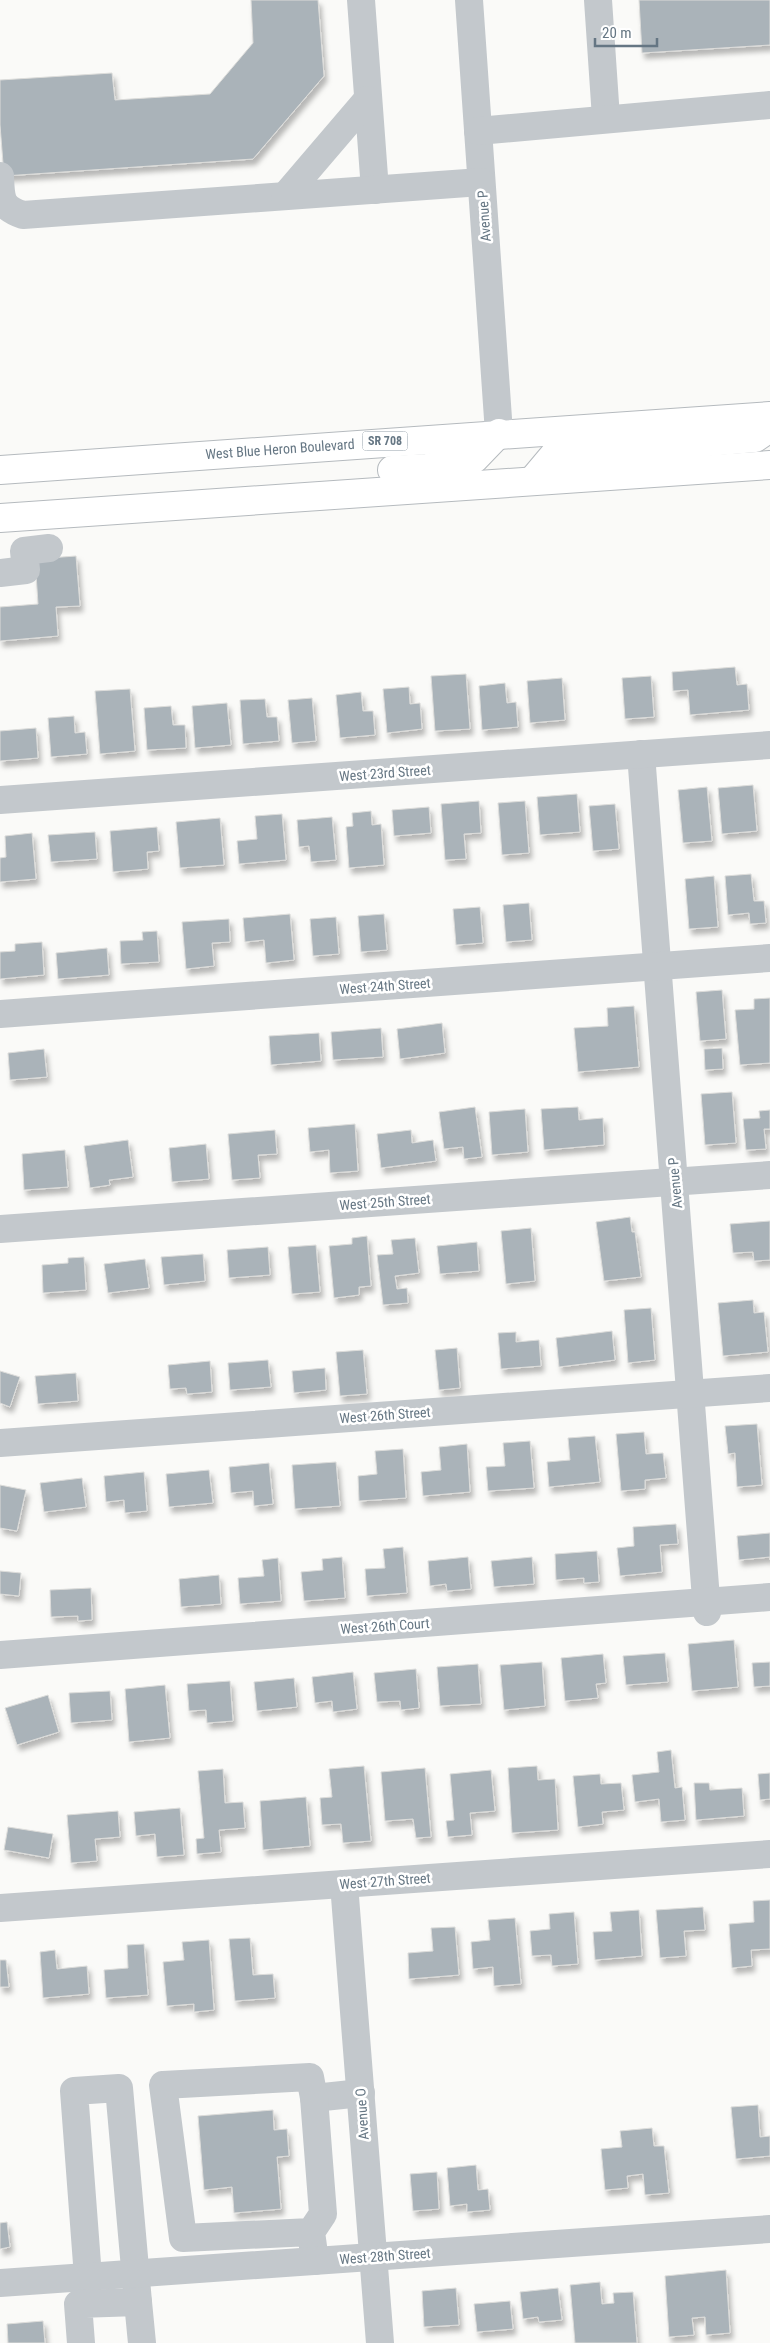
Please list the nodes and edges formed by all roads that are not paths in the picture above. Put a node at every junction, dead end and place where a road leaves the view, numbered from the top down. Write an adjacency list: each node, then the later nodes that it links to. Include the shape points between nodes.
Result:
1 (361, 0): 4 (street)
2 (469, 0): 7 (street, Avenue P)
3 (598, 0): 6 (street)
4 (367, 100): 10 (street); 11 (street)
5 (770, 104): 6 (street)
6 (606, 118): 7 (street)
7 (478, 130): 9 (street, Avenue P)
8 (0, 176): 11 (street, via 2,201 10,211 23,215)
9 (482, 182): 10 (street); 14 (street, Avenue P)
10 (375, 190): 11 (street)
11 (285, 196)
12 (770, 416): 14 (main road, West Blue Heron Boulevard / SR 708)
13 (770, 428): 17 (main road, via 755,438 554,455)
14 (499, 433): 16 (main road, West Blue Heron Boulevard / SR 708); 18 (main road, via 474,459 427,468 280,478)
15 (770, 464): 17 (main road)
16 (0, 470)
17 (533, 480): 18 (main road)
18 (267, 498): 19 (main road)
19 (0, 518)
20 (49, 548): 21 (street, via 24,551 26,570)
21 (0, 573)
22 (770, 745): 23 (street, West 23rd Street)
23 (641, 754): 24 (street, West 23rd Street); 26 (street, Avenue P)
24 (0, 800)
25 (770, 958): 26 (street, West 24th Street)
26 (658, 966): 27 (street, West 24th Street); 29 (street, Avenue P)
27 (0, 1014)
28 (770, 1175): 29 (street, West 25th Street)
29 (675, 1182): 30 (street, West 25th Street); 32 (street, Avenue P)
30 (0, 1229)
31 (770, 1388): 32 (street, West 26th Street)
32 (691, 1394): 33 (street, West 26th Street); 35 (street, Avenue P)
33 (0, 1443)
34 (770, 1597): 35 (street, West 26th Court)
35 (707, 1607): 36 (street, West 26th Court); 37 (street, West 26th Court); 38 (street, West 26th Court)
36 (770, 1608)
37 (0, 1655)
38 (0, 1664)
39 (770, 1854): 40 (street, West 27th Street)
40 (344, 1884): 41 (street, West 27th Street); 42 (street, Avenue O)
41 (0, 1908)
42 (361, 2093): 43 (street); 46 (street, Avenue O)
43 (314, 2098): 45 (street, via 323,2214); 45 (street, via 310,2077 163,2085 183,2238)
44 (770, 2229): 46 (street, West 28th Street)
45 (311, 2232): 47 (street)
46 (373, 2257): 47 (street, West 28th Street); 54 (street, Avenue O)
47 (315, 2261): 48 (street, West 28th Street)
48 (136, 2273): 50 (street, West 28th Street); 50 (street, via 118,2088 74,2091); 51 (street)
49 (0, 2283): 50 (street, West 28th Street)
50 (81, 2286): 51 (street); 52 (street)
51 (138, 2302): 53 (street)
52 (81, 2343)
53 (142, 2343)
54 (380, 2343)

